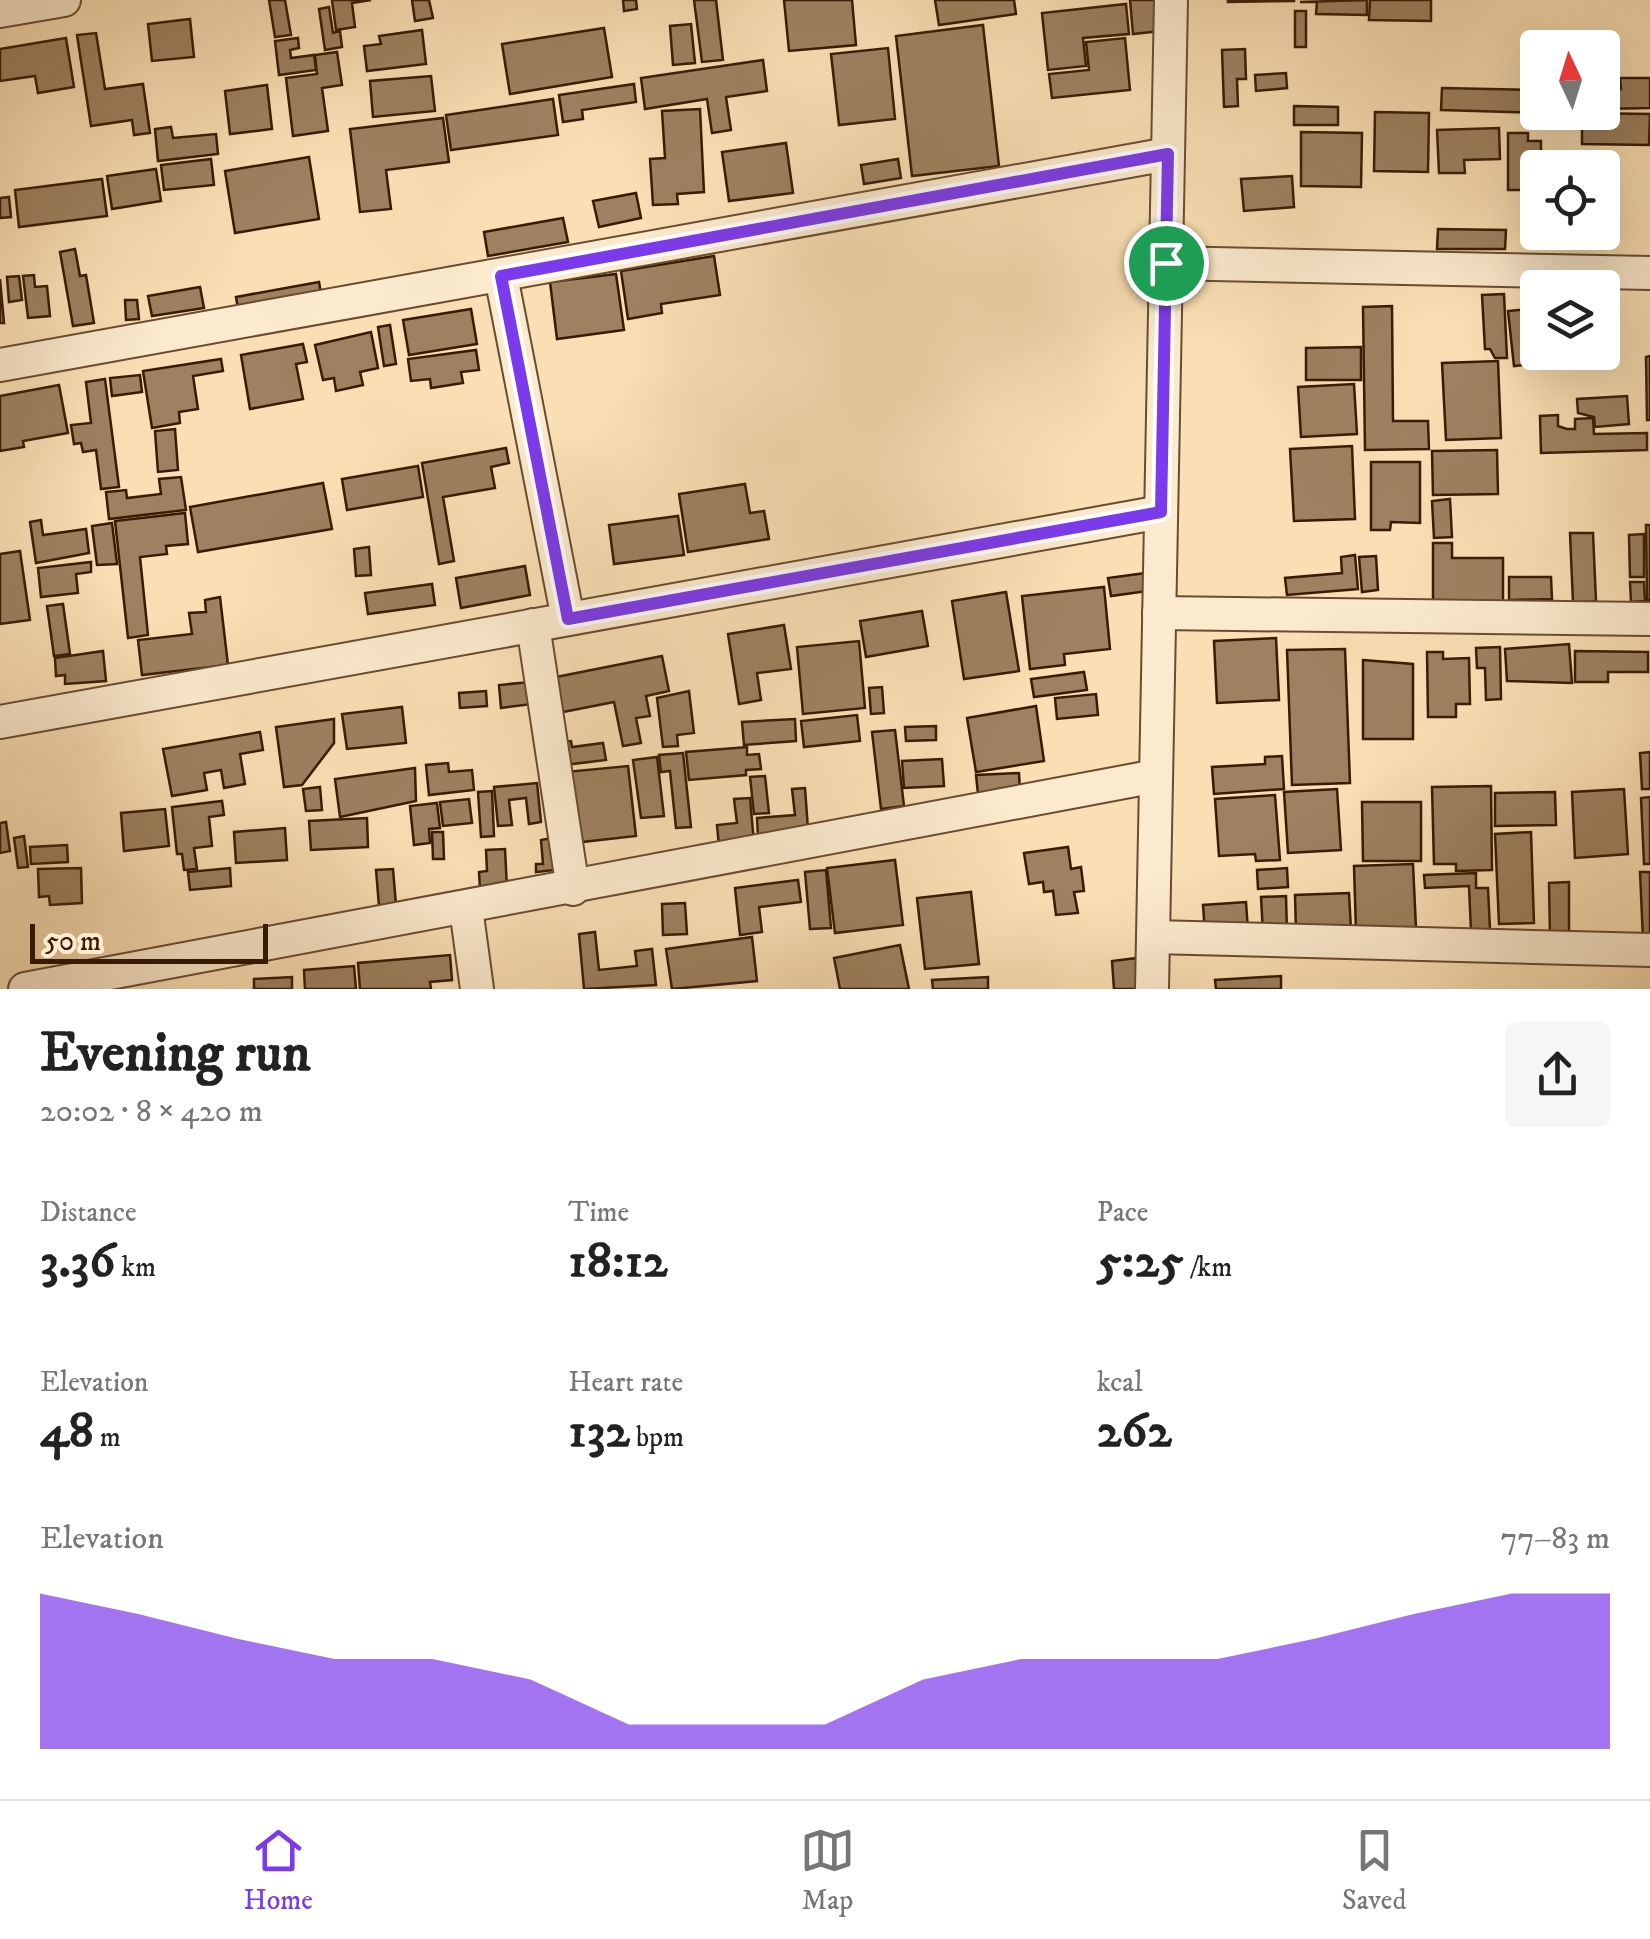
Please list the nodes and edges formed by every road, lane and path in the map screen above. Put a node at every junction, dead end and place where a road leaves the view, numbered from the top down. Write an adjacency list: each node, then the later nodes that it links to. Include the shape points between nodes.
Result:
1 (64, 0): 3 (street)
2 (1171, 0): 4 (street)
3 (0, 12)
4 (1168, 154): 5 (street); 7 (street)
5 (1166, 263): 6 (street); 9 (street)
6 (1650, 273)
7 (501, 276): 8 (street); 11 (street)
8 (0, 364)
9 (1161, 512): 10 (street); 11 (street)
10 (1159, 613): 12 (street); 15 (street)
11 (568, 619): 13 (street)
12 (1650, 619)
13 (533, 625): 14 (street); 16 (street)
14 (0, 722)
15 (1156, 776): 16 (street); 18 (street)
16 (573, 889): 17 (street)
17 (466, 908): 20 (street); 21 (street)
18 (1153, 936): 19 (street); 22 (street)
19 (1650, 950)
20 (25, 989)
21 (476, 989)
22 (1152, 989)

